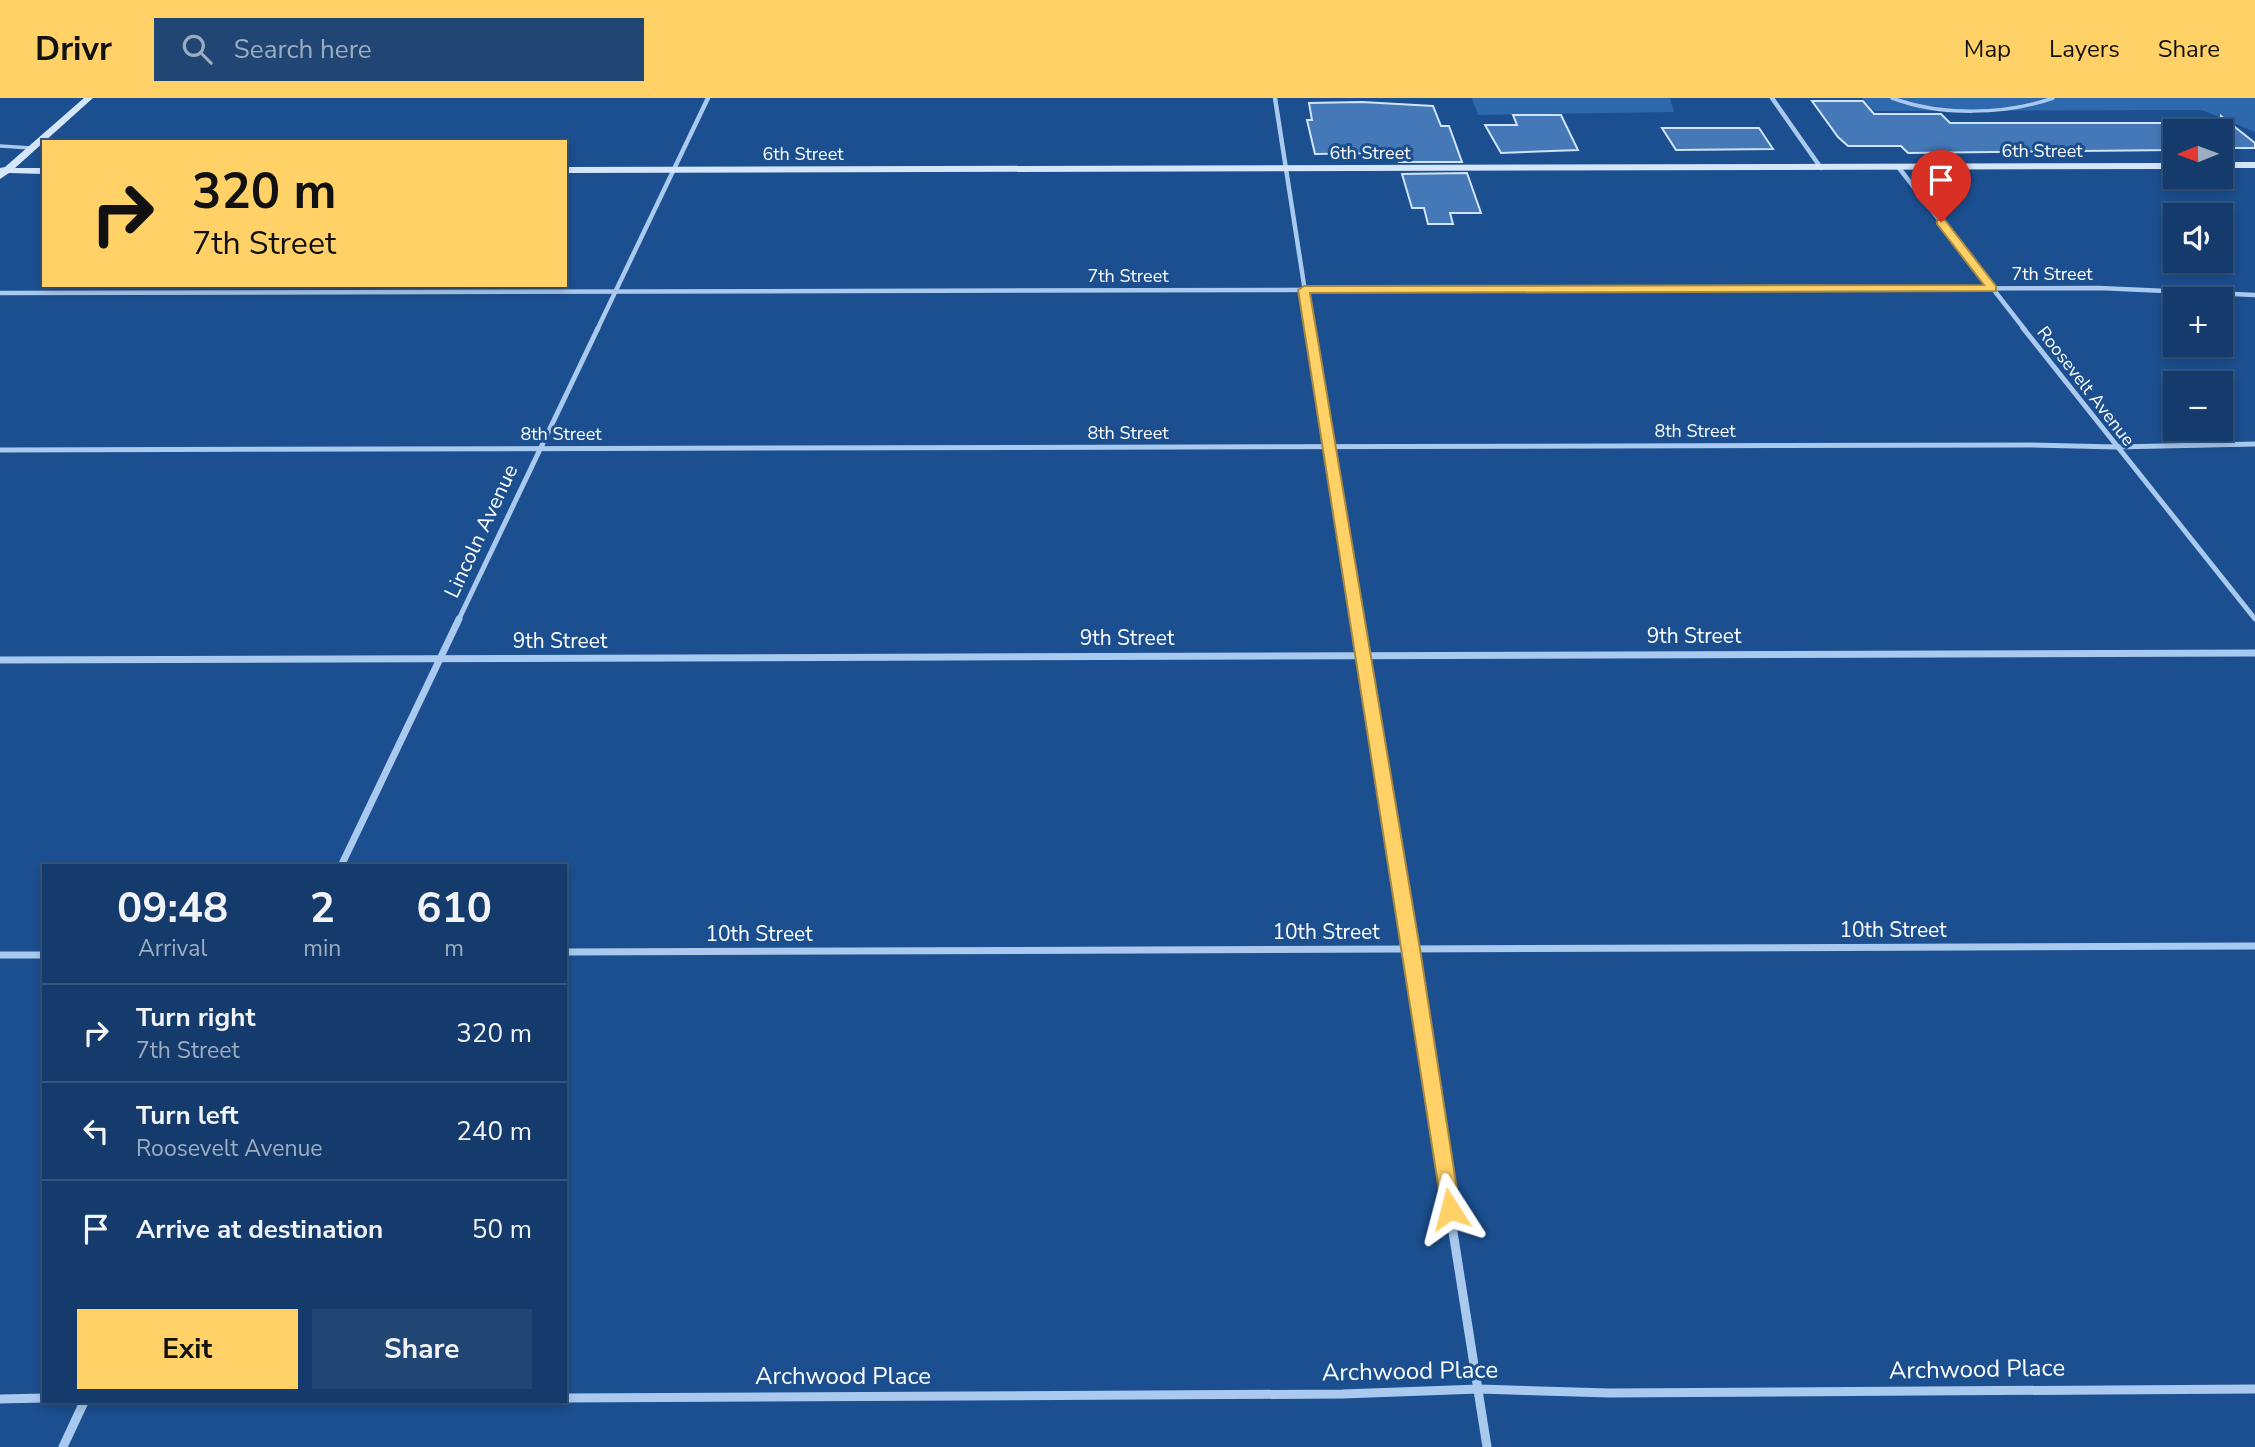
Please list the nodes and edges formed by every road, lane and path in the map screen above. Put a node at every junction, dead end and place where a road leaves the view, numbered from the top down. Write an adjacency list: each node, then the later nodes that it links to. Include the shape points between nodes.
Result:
1 (89, 98): 8 (street)
2 (708, 98): 17 (street, Lincoln Avenue)
3 (1275, 98): 14 (street)
4 (1772, 98): 12 (street)
5 (1892, 98): 6 (lane, via 1941,109 2036,104)
6 (2053, 98)
7 (0, 146): 8 (lane)
8 (33, 148): 18 (street)
9 (2255, 165): 11 (street)
10 (2163, 166): 13 (street, 6th Street)
11 (2233, 166)
12 (1821, 168): 13 (street, 6th Street); 14 (street, 6th Street)
13 (1899, 168): 19 (street, Roosevelt Avenue)
14 (1286, 169): 17 (street, 6th Street); 20 (street)
15 (567, 170): 17 (street, 6th Street)
16 (42, 171): 18 (street)
17 (675, 171): 21 (street, Lincoln Avenue)
18 (2, 172)
19 (1992, 288): 20 (street, 7th Street); 23 (street, 7th Street); 26 (street, Roosevelt Avenue)
20 (1304, 290): 21 (street, 7th Street); 25 (street)
21 (615, 292): 22 (street, 7th Street); 27 (street, Lincoln Avenue)
22 (0, 293)
23 (2255, 295)
24 (2255, 444): 26 (street, 8th Street)
25 (1329, 446): 26 (street, 8th Street); 27 (street, 8th Street); 31 (street)
26 (2116, 447): 29 (street, Roosevelt Avenue)
27 (541, 448): 28 (street, 8th Street); 32 (street, Lincoln Avenue)
28 (0, 450)
29 (2255, 619)
30 (2255, 653): 31 (street, 9th Street)
31 (1363, 655): 32 (street, 9th Street); 36 (street)
32 (439, 659): 33 (street, 9th Street); 34 (street, Lincoln Avenue)
33 (0, 660)
34 (342, 864)
35 (2255, 946): 36 (street, 10th Street)
36 (1411, 949): 37 (street, 10th Street); 40 (street)
37 (567, 952)
38 (42, 954): 39 (street)
39 (0, 955)
40 (1479, 1389): 41 (street, Archwood Place, via 1816,1393); 43 (street, Archwood Place, via 1343,1394); 47 (street)
41 (2255, 1389)
42 (42, 1398): 44 (street)
43 (567, 1398)
44 (0, 1399)
45 (84, 1403): 46 (street)
46 (62, 1447)
47 (1487, 1447)

